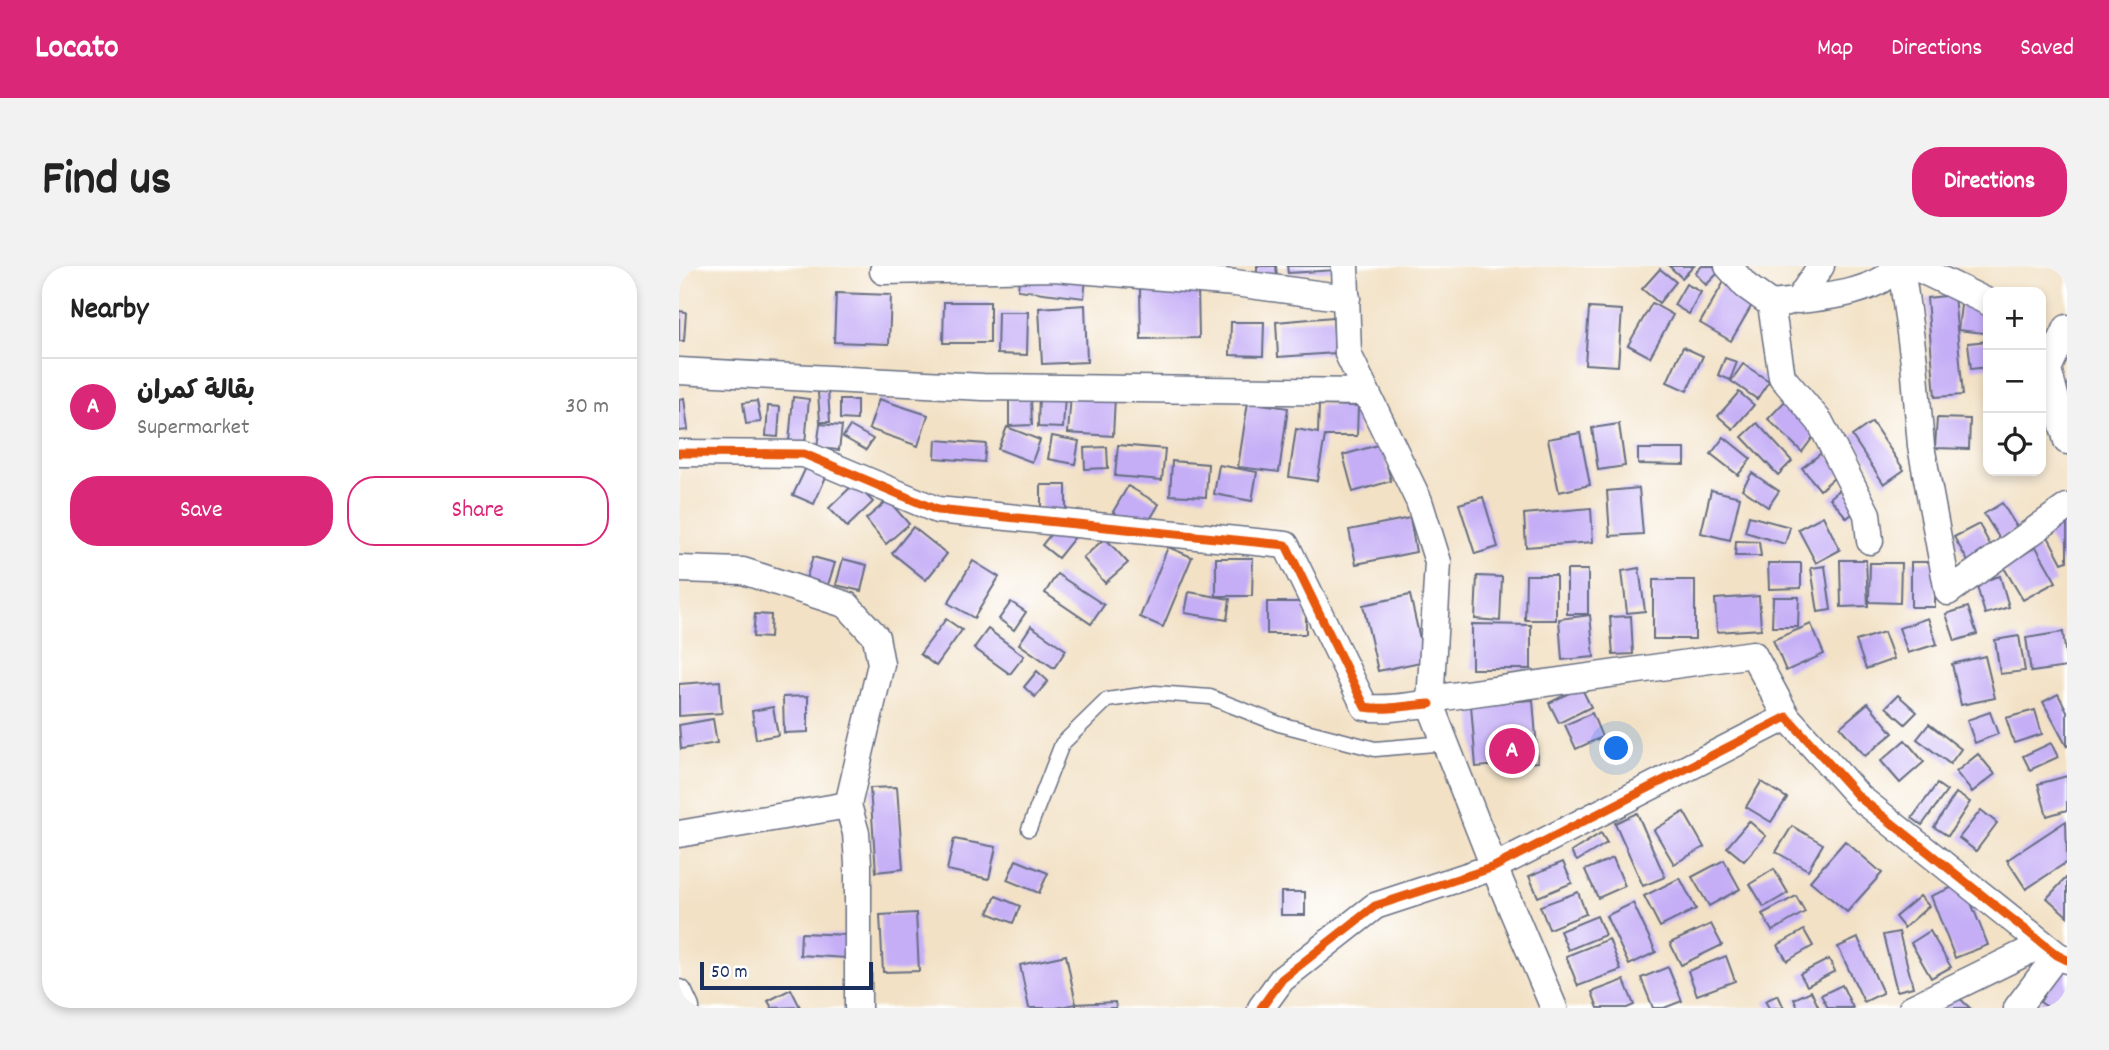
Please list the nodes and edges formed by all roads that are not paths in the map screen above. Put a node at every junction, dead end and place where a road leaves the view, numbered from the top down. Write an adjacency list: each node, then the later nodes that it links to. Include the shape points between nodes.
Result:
1 (1345, 266): 7 (street)
2 (1728, 266): 10 (street)
3 (1821, 266): 8 (street)
4 (1898, 266): 8 (street, via 1845,295); 16 (street, via 1914,362 1921,446 1948,592)
5 (1913, 266): 9 (street)
6 (883, 271): 7 (street, via 1054,268 1235,283)
7 (1347, 298): 13 (street, via 1348,354)
8 (1798, 300): 10 (street)
9 (1983, 300)
10 (1771, 304): 17 (street, via 1782,377 1820,422 1867,514)
11 (2057, 331): 14 (street, via 2048,369)
12 (679, 371): 13 (street, via 983,387)
13 (1366, 391): 19 (street, via 1419,501 1438,562)
14 (2067, 441)
15 (679, 453): 19 (street, via 804,454 937,510 1286,545 1365,706 1380,710)
16 (2067, 508)
17 (1870, 541)
18 (679, 569): 22 (street, via 743,571 847,605 876,637 881,664)
19 (1430, 701): 20 (street, via 1753,654); 21 (street)
20 (1787, 717): 25 (street); 26 (street, via 1859,797)
21 (1446, 743): 23 (lane, via 1375,749 1279,724 1210,697 1155,693 1107,700 1062,744); 25 (street)
22 (848, 805): 24 (street); 29 (street, via 858,864)
23 (1029, 829)
24 (679, 834)
25 (1494, 867): 30 (street, via 1375,906 1282,979); 31 (street)
26 (2056, 953): 32 (street); 33 (street)
27 (679, 993): 28 (street)
28 (686, 1008)
29 (857, 1008)
30 (1261, 1008)
31 (1554, 1008)
32 (1912, 1008)
33 (2017, 1008)

